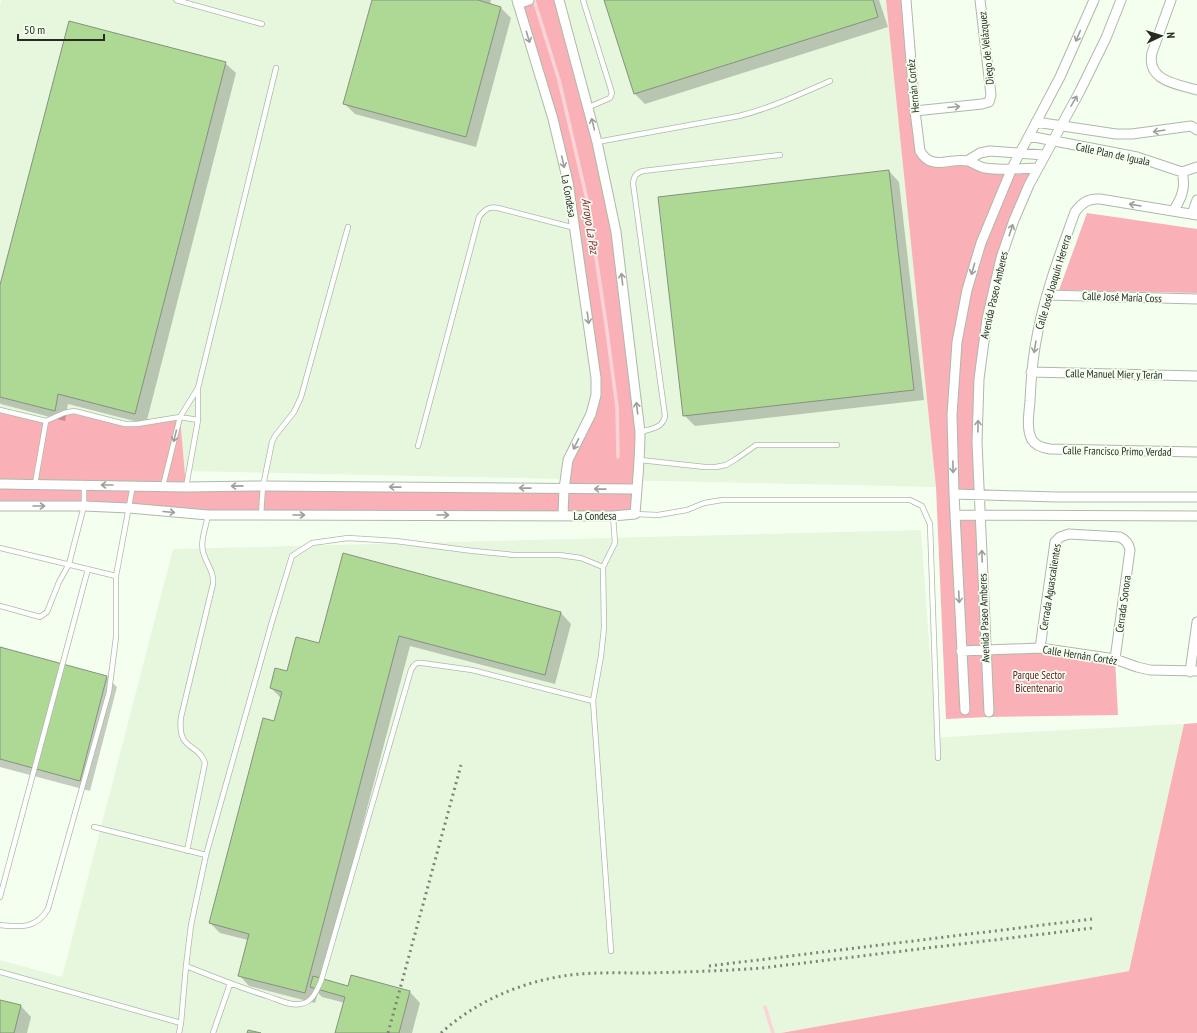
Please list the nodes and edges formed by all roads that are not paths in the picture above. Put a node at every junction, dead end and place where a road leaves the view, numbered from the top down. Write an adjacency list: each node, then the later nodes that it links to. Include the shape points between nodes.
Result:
1 (176, 0): 11 (lane)
2 (528, 0): 10 (street)
3 (559, 0): 15 (street)
4 (583, 0): 15 (lane, via 612,93 610,98)
5 (906, 0): 16 (street, Hernán Cortéz)
6 (980, 0): 16 (street, Diego de Velázquez, one-way to 6, via 989,102 991,95)
7 (1094, 0): 18 (street, one-way to 18, via 1060,77)
8 (1121, 0): 19 (street, Avenida Paseo Amberes, one-way to 8, via 1103,44)
9 (1171, 0): 14 (street, via 1152,53 1152,67 1161,78)
10 (518, 2): 36 (street, La Condesa, one-way to 36, via 553,119 568,182)
11 (262, 24)
12 (276, 68): 41 (lane)
13 (830, 81): 23 (lane, via 759,111)
14 (1197, 90)
15 (589, 107): 23 (street, one-way to 15)
16 (915, 111): 27 (street, Hernán Cortéz, via 920,151 928,161)
17 (1197, 119): 20 (street)
18 (1036, 122): 19 (street, Calle Plan de Iguala); 21 (street)
19 (1061, 125): 20 (street, Calle Plan de Iguala, one-way to 19, via 1145,134 1116,134); 22 (street, Avenida Paseo Amberes)
20 (1194, 128)
21 (1028, 136): 22 (street, Calle Plan de Iguala); 24 (street)
22 (1053, 141): 26 (street, Avenida Paseo Amberes); 31 (street, Calle Plan de Iguala, via 1138,157)
23 (598, 142): 46 (street, one-way to 23, via 616,232)
24 (1019, 154): 26 (street); 27 (street, via 984,152); 29 (street)
25 (780, 155): 46 (lane, via 643,171 634,177 665,416 658,427)
26 (1045, 155): 30 (street, Avenida Paseo Amberes)
27 (967, 161): 29 (street, via 986,169)
28 (1197, 167): 31 (street)
29 (1012, 168): 30 (street); 61 (street, one-way to 61, via 981,243 967,290 957,342 952,415)
30 (1038, 168): 62 (street, Avenida Paseo Amberes, one-way to 30, via 979,379 986,319 1001,258 1014,220)
31 (1182, 172): 33 (street, via 1183,192)
32 (1197, 200): 34 (street)
33 (1173, 211): 34 (street); 37 (street, Calle José Joaquín Hererra, one-way to 37, via 1094,198 1081,204 1075,212)
34 (1194, 215)
35 (348, 227): 57 (lane, via 306,382 294,412 272,442)
36 (575, 228): 49 (lane, via 493,207 483,211 479,217); 59 (street, La Condesa, one-way to 59, via 596,378 596,396 591,414 568,460)
37 (1047, 295): 38 (street, Calle José María Coss); 39 (street, Calle José Joaquín Hererra, one-way to 39, via 1037,332)
38 (1197, 299)
39 (1031, 372): 40 (street, Calle Manuel Mier y Terán); 48 (street, Calle José Joaquín Hererra, via 1029,422 1030,433)
40 (1197, 376)
41 (198, 388): 43 (lane); 44 (lane)
42 (0, 410): 45 (lane)
43 (180, 417): 44 (lane); 45 (lane, via 131,425 74,411); 56 (lane, one-way to 56)
44 (198, 420): 58 (lane)
45 (46, 421): 53 (lane)
46 (640, 432): 51 (street)
47 (837, 445): 51 (lane, via 756,445 726,465 716,467)
48 (1037, 445): 50 (street, Calle Francisco Primo Verdad, via 1050,449)
49 (418, 446)
50 (1197, 452)
51 (640, 460): 60 (street)
52 (0, 484): 53 (street)
53 (35, 484): 54 (street)
54 (84, 485): 55 (street, one-way to 54); 65 (lane)
55 (133, 485): 56 (street); 66 (lane)
56 (163, 486): 58 (street)
57 (263, 486): 58 (street, one-way to 58); 59 (street, one-way to 57); 69 (lane)
58 (186, 487)
59 (564, 489): 60 (street, one-way to 59); 72 (street, La Condesa)
60 (636, 489): 67 (street)
61 (954, 494): 62 (street); 70 (street)
62 (979, 494): 63 (street); 71 (street, Avenida Paseo Amberes)
63 (1197, 497)
64 (0, 506): 65 (street, one-way to 65)
65 (84, 506): 66 (street); 77 (lane)
66 (129, 508): 68 (street, one-way to 68); 80 (lane)
67 (635, 514): 73 (street, La Condesa); 91 (lane, via 687,510 704,503 722,500 910,500 922,506 930,524)
68 (208, 515): 69 (street); 93 (lane, via 202,550 212,570 214,584 179,728 185,742 203,757 205,763)
69 (261, 515): 72 (street, one-way to 72)
70 (955, 515): 71 (street); 84 (street, one-way to 84)
71 (980, 515): 74 (street); 85 (street, Avenida Paseo Amberes, one-way to 71)
72 (563, 516): 73 (street, La Condesa)
73 (613, 516): 78 (lane, via 615,543)
74 (1197, 516)
75 (1069, 534): 83 (street, Cerrada Aguascalientes, via 1055,542); 86 (street, Cerrada Sonora, via 1120,536 1129,544)
76 (0, 548): 77 (lane)
77 (69, 564): 79 (lane); 81 (lane, via 43,616)
78 (603, 567): 88 (lane, via 604,628); 94 (lane, via 581,558 559,555 514,555 348,538 312,543 292,556 270,625)
79 (88, 569): 80 (lane); 95 (lane)
80 (116, 576): 96 (lane, via 116,638 109,692 48,909 43,918 36,923 17,927)
81 (0, 606)
82 (1197, 622): 87 (street)
83 (1040, 648): 85 (street, Calle Hernán Cortéz); 86 (street, Calle Hernán Cortéz)
84 (962, 651): 85 (street, Calle Hernán Cortéz); 89 (street)
85 (986, 651): 90 (street, Avenida Paseo Amberes)
86 (1115, 659): 87 (street, Calle Hernán Cortéz, via 1150,670)
87 (1193, 672)
88 (593, 701): 97 (lane); 100 (lane, via 472,670 414,664 318,989 307,1002 299,1004)
89 (965, 710)
90 (988, 712)
91 (938, 758)
92 (94, 827): 93 (lane)
93 (186, 851): 94 (lane)
94 (206, 856): 98 (lane, via 190,925)
95 (0, 896)
96 (0, 925)
97 (611, 951)
98 (186, 966): 100 (lane); 101 (lane)
99 (0, 972): 101 (lane)
100 (230, 984): 103 (lane)
101 (181, 1023): 102 (lane)
102 (179, 1033)
103 (213, 1033)

